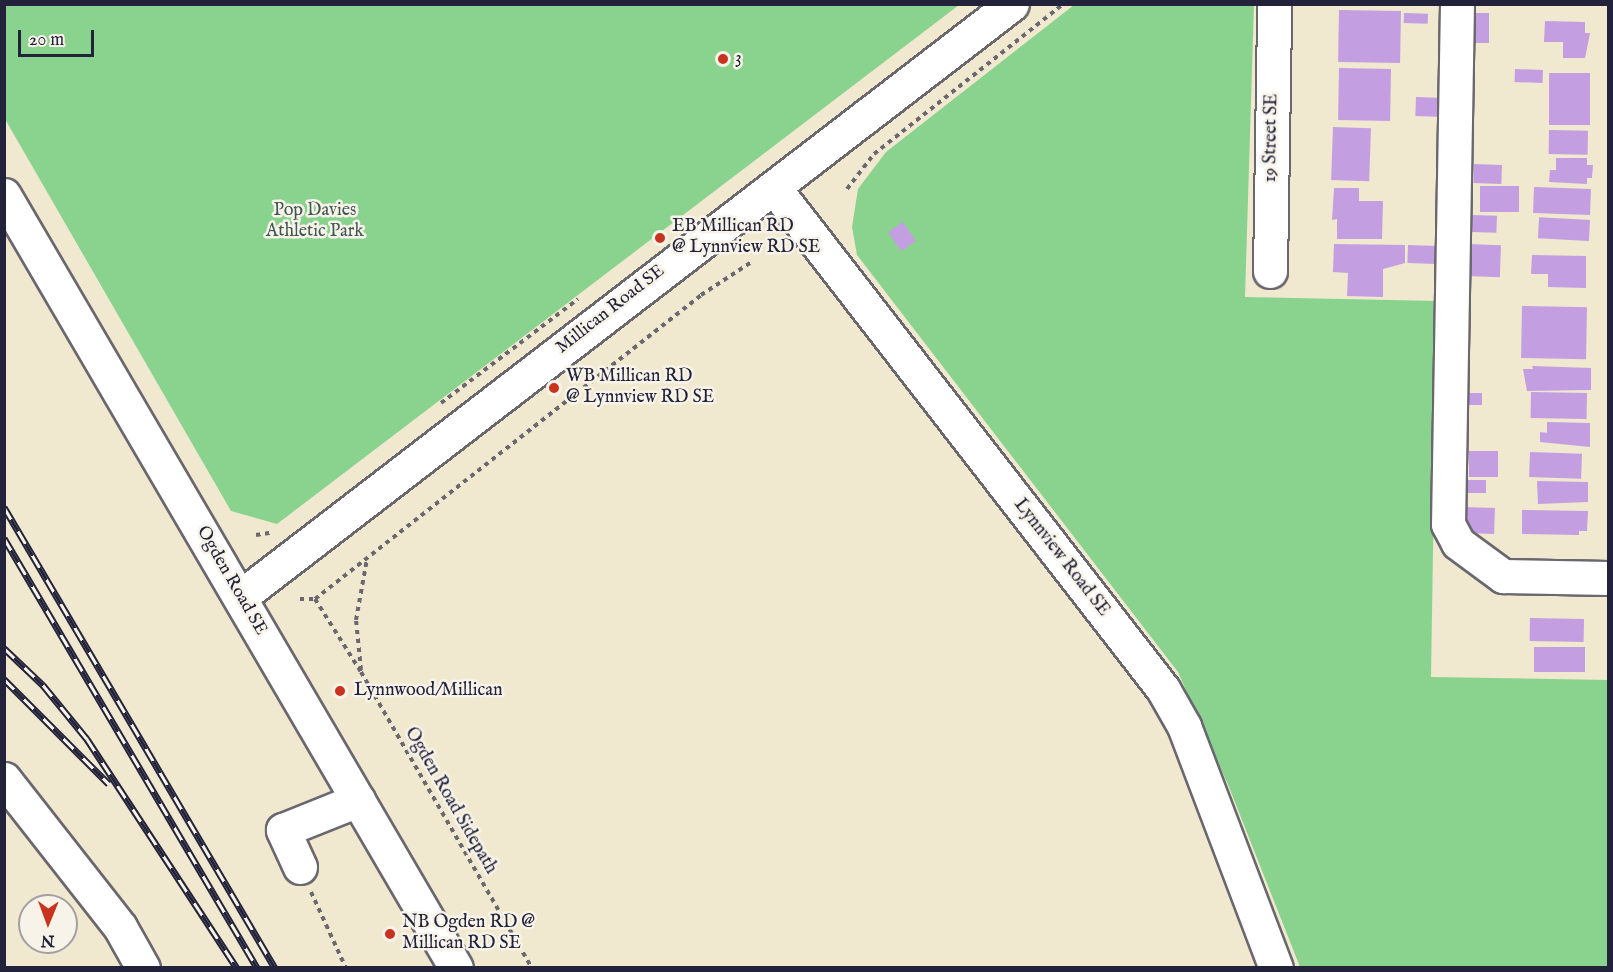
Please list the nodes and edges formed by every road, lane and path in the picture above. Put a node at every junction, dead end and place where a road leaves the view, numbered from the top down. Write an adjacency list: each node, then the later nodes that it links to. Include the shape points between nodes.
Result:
1 (1012, 4): 5 (street, Millican Road SE)
2 (1064, 4): 6 (path, via 874,154)
3 (1274, 4): 9 (street, 19 Street SE)
4 (1457, 4): 11 (street, via 1448,524 1458,543 1503,576)
5 (775, 189): 12 (street, Millican Road SE, via 673,262); 23 (street, Lynnview Road SE, via 1163,689 1184,726)
6 (847, 189)
7 (4, 195): 12 (street, Ogden Road SE)
8 (753, 261): 10 (path, via 701,295)
9 (1270, 271)
10 (367, 558): 14 (path); 15 (path, via 356,620)
11 (1608, 578)
12 (240, 597): 17 (street, Ogden Road SE)
13 (300, 598): 14 (path)
14 (315, 599): 15 (path, Ogden Road Sidepath)
15 (361, 672): 22 (path, Ogden Road Sidepath)
16 (4, 779): 19 (street, via 120,927)
17 (358, 800): 18 (street, via 283,830); 21 (street, Ogden Road SE)
18 (300, 867): 20 (path)
19 (143, 968)
20 (346, 968)
21 (456, 968)
22 (532, 968)
23 (1276, 968)

